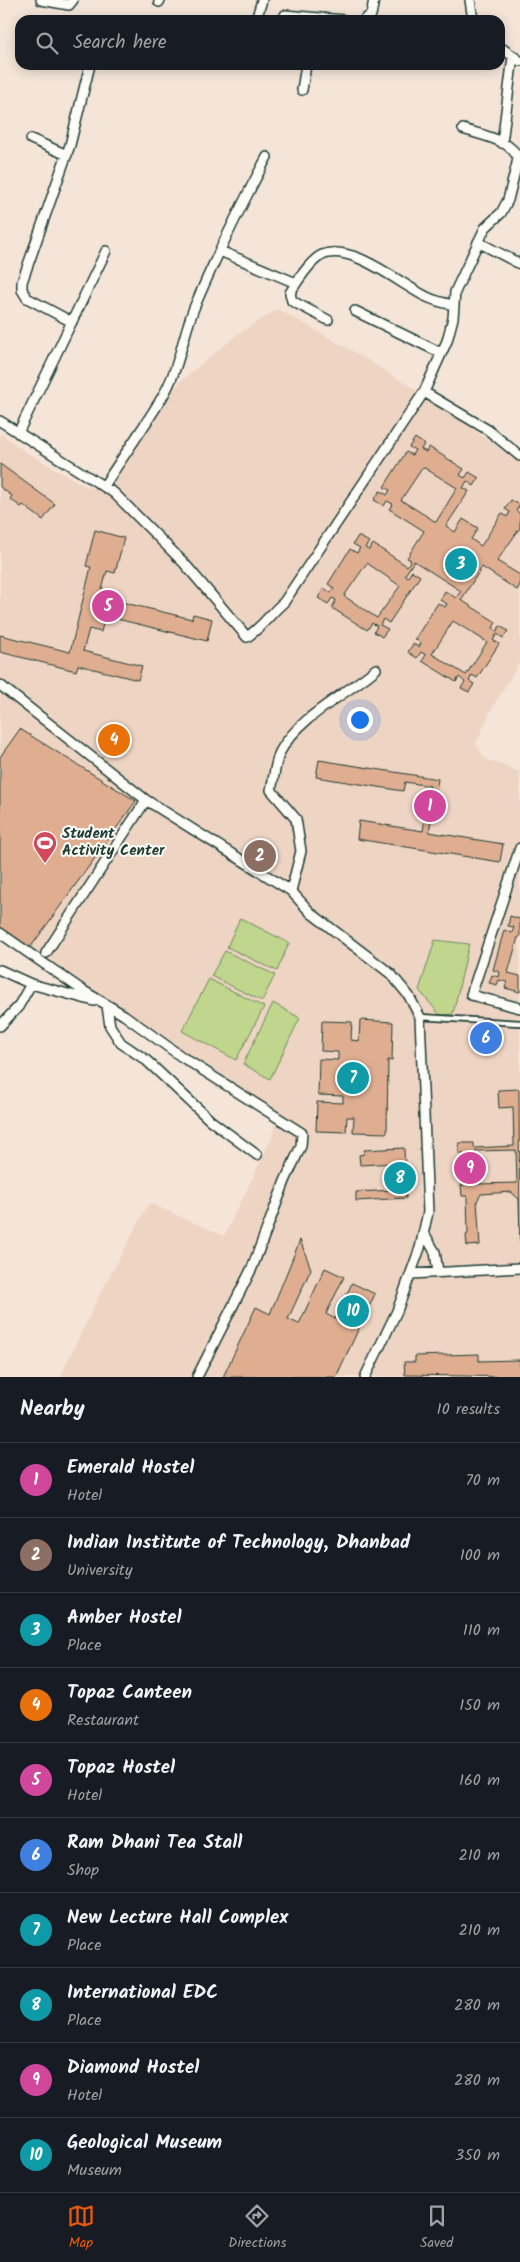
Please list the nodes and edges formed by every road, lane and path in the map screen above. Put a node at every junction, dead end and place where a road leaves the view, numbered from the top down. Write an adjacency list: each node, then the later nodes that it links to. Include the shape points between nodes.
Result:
1 (40, 0): 2 (street, via 61,5 68,5)
2 (73, 0)
3 (262, 0): 6 (street)
4 (374, 0): 7 (street)
5 (470, 0): 8 (street)
6 (258, 15)
7 (371, 15)
8 (472, 15)
9 (505, 51): 10 (street)
10 (517, 59): 16 (street)
11 (89, 70): 17 (street)
12 (305, 70): 13 (street)
13 (302, 90)
14 (463, 129): 16 (street)
15 (31, 140): 17 (street)
16 (502, 143): 19 (street, via 517,153 518,159 508,200 496,218 489,222)
17 (67, 155): 27 (street, via 22,282 22,290 27,298)
18 (267, 157): 21 (street)
19 (478, 242): 22 (street); 24 (street, via 454,292)
20 (106, 251): 27 (street)
21 (220, 251): 23 (street); 33 (street, via 196,301 178,364 164,394)
22 (520, 264)
23 (296, 283): 24 (street, via 322,255 340,254 366,261 428,297); 26 (street, via 290,293 292,301)
24 (453, 305): 28 (street, via 453,318)
25 (354, 311): 28 (street)
26 (328, 320)
27 (72, 322): 31 (street)
28 (441, 353): 29 (street)
29 (424, 392): 32 (street, via 488,430); 33 (street, via 284,602 260,629 247,637 184,564)
30 (0, 421): 31 (street)
31 (18, 433): 33 (street)
32 (520, 456)
33 (104, 486)
34 (376, 668): 38 (street, via 357,686 297,727 280,753 271,790 296,819 301,851)
35 (0, 686): 36 (street)
36 (146, 800): 38 (street); 40 (street)
37 (520, 848): 44 (street, via 471,995)
38 (292, 891): 45 (street, via 311,913 391,974 409,996)
39 (0, 933): 43 (street)
40 (46, 952)
41 (0, 970): 42 (street)
42 (31, 984): 43 (street); 47 (street, via 18,1007)
43 (104, 1004): 48 (street, via 110,1026 121,1043 146,1060 210,1120); 53 (street, via 298,1129 303,1136 252,1268)
44 (520, 1008)
45 (420, 1017): 46 (lane); 49 (street, via 428,1212)
46 (520, 1023)
47 (0, 1026)
48 (257, 1155)
49 (424, 1233): 51 (street, via 435,1252); 52 (street)
50 (520, 1268): 51 (street)
51 (438, 1272): 52 (street)
52 (411, 1274): 54 (street)
53 (197, 1377)
54 (365, 1377)

